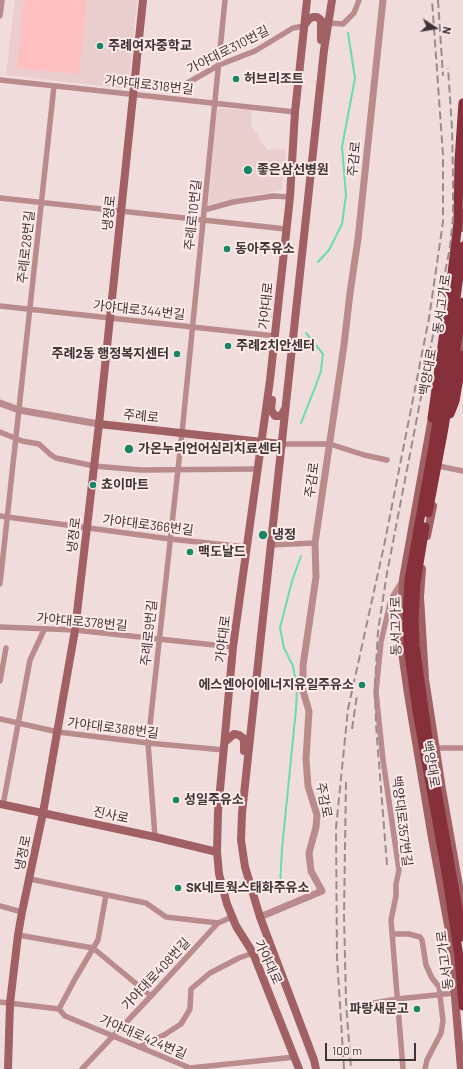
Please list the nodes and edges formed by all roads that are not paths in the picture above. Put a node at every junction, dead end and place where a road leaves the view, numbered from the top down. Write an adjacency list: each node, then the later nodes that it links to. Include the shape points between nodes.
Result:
1 (2, 0): 8 (street)
2 (143, 0): 15 (main road, 냉정로)
3 (225, 0): 12 (street, 주례로10번길)
4 (308, 0): 10 (main road, 가야대로)
5 (332, 0): 9 (main road, 가야대로)
6 (359, 0): 9 (street, via 354,13 343,24)
7 (383, 0): 47 (street, 주감로, via 358,239)
8 (0, 16)
9 (328, 23): 11 (main road, 가야대로)
10 (304, 26): 11 (main road, via 313,17 321,20 321,43); 12 (street, 가야대로310번길, via 293,28 255,51); 18 (main road, 가야대로)
11 (324, 50): 38 (main road, 가야대로)
12 (219, 65): 15 (street, 가야대로310번길, via 184,85); 16 (street, 주례로10번길)
13 (0, 80): 14 (street, 가야대로318번길)
14 (54, 86): 15 (street, 가야대로318번길); 21 (street, 주례로28번길)
15 (134, 90): 16 (street, 가야대로318번길); 23 (main road, 냉정로)
16 (215, 103): 18 (street, 가야대로318번길); 22 (street, 주례로10번길)
17 (463, 103): 55 (highway, bridge, via 458,222 422,487)
18 (295, 112): 19 (main road, 가야대로)
19 (290, 197): 22 (street, via 273,196 233,202); 26 (main road, 가야대로)
20 (0, 198): 21 (street)
21 (41, 203): 23 (street); 30 (street, 주례로28번길)
22 (204, 210): 25 (street, 주례로10번길)
23 (121, 211): 25 (street); 31 (main road, 냉정로)
24 (463, 213): 49 (main road, 백양대로, via 450,316)
25 (203, 220): 26 (street); 32 (street, 주례로10번길)
26 (286, 229): 33 (main road, 가야대로)
27 (463, 246): 55 (highway, 동서고가로, bridge)
28 (463, 302): 41 (highway, 동서고가로, bridge)
29 (0, 306): 30 (street, 가야대로344번길)
30 (30, 309): 31 (street, 가야대로344번길); 39 (street, 주례로28번길)
31 (109, 318): 32 (street, 가야대로344번길); 40 (main road, 냉정로)
32 (193, 327): 33 (street, 가야대로344번길); 43 (street, 주례로10번길)
33 (275, 336): 36 (main road, 가야대로)
34 (463, 338): 51 (main road, 백양대로)
35 (463, 355): 41 (highway, bridge, via 455,401)
36 (270, 380): 38 (main road, via 273,390 271,410 275,416 279,416); 45 (main road, 가야대로)
37 (0, 403): 39 (street, 주례로)
38 (285, 409): 46 (main road, 가야대로)
39 (19, 410): 40 (street, 주례로); 44 (street, 주례로28번길)
40 (99, 424): 43 (main road, 주례로); 50 (main road, 냉정로)
41 (444, 428): 96 (highway, 동서고가로, bridge, via 416,582 414,620 415,645 430,752)
42 (0, 432): 44 (street)
43 (182, 433): 45 (main road, 주례로); 53 (street, 주례로9번길)
44 (16, 438): 50 (street, via 39,444 56,458); 56 (street, 주례로28번길)
45 (260, 441): 46 (main road, 주례로); 52 (main road, 가야대로)
46 (281, 444): 47 (street); 60 (main road, 가야대로)
47 (330, 444): 48 (street); 59 (street, 주감로)
48 (387, 460)
49 (424, 463): 51 (street); 62 (main road, 백양대로)
50 (94, 466): 53 (street); 57 (main road, 냉정로)
51 (440, 466): 54 (street); 77 (main road, 백양대로, via 422,563 420,597 425,679)
52 (257, 469): 53 (street); 61 (main road, 가야대로)
53 (178, 470): 58 (street, 주례로9번길)
54 (463, 471)
55 (423, 507): 106 (highway, 동서고가로, bridge, via 409,580 408,647 459,957)
56 (3, 517): 57 (street, 가야대로366번길); 63 (street, 주례로28번길)
57 (87, 528): 58 (street, 가야대로366번길); 66 (main road, 냉정로)
58 (170, 539): 61 (street, 가야대로366번길); 67 (street, 주례로9번길)
59 (316, 542): 60 (street); 90 (street, 주감로, via 316,577 303,666 303,691 309,711 306,759 308,786 317,815 308,852 310,871 322,891)
60 (270, 544): 79 (main road, 가야대로)
61 (246, 547): 68 (main road, 가야대로)
62 (403, 579): 76 (main road, 백양대로, via 400,622 402,652); 94 (street, 백양대로357번길, via 391,599 381,642 376,692 399,870 391,920)
63 (0, 584)
64 (0, 627): 65 (street, 가야대로378번길)
65 (44, 630): 66 (street, 가야대로378번길); 72 (street, via 30,660)
66 (75, 630): 67 (street, 가야대로378번길); 73 (main road, 냉정로)
67 (159, 640): 68 (street, 가야대로378번길); 74 (street, 주례로9번길)
68 (233, 647): 75 (main road, 가야대로)
69 (6, 648): 70 (street)
70 (0, 681)
71 (0, 719): 72 (street, 가야대로388번길)
72 (19, 724): 73 (street, 가야대로388번길); 80 (street)
73 (58, 732): 74 (street, 가야대로388번길); 81 (main road, 냉정로)
74 (148, 743): 75 (street, 가야대로388번길); 82 (street, 주례로9번길)
75 (224, 746): 79 (main road, via 234,734 243,738); 83 (main road, 가야대로)
76 (416, 748): 77 (street); 93 (main road, 백양대로)
77 (436, 748): 78 (street); 87 (main road, 백양대로)
78 (463, 748)
79 (244, 785): 90 (main road, 가야대로, via 241,840 245,867)
80 (2, 804): 81 (main road, 진사로)
81 (44, 813): 82 (main road, 진사로); 84 (main road, 냉정로)
82 (155, 837): 83 (main road, 진사로)
83 (217, 852): 89 (main road, 가야대로, via 219,874)
84 (30, 878): 85 (street); 88 (main road, 냉정로)
85 (106, 895): 91 (street, via 146,903 166,917); 97 (street, via 98,940)
86 (0, 906): 88 (street)
87 (463, 909)
88 (22, 912): 95 (main road, 냉정로)
89 (232, 917): 91 (street, 가야대로408번길); 98 (main road, 가야대로)
90 (260, 917): 115 (main road, 가야대로)
91 (218, 923): 101 (street, 가야대로408번길)
92 (463, 928): 93 (street)
93 (449, 930): 99 (main road, 백양대로)
94 (392, 934): 100 (street, via 420,937 426,965 439,987); 102 (street, 백양대로357번길)
95 (18, 935): 97 (street); 104 (main road, 냉정로)
96 (463, 937)
97 (93, 948): 101 (street); 107 (street)
98 (253, 953): 109 (street, via 210,973 191,990 190,1009 181,1024); 110 (main road, 가야대로)
99 (455, 993): 100 (street); 118 (main road, 백양대로)
100 (440, 995): 102 (street); 117 (street, via 443,1021 441,1033)
101 (151, 996): 108 (street, 가야대로408번길)
102 (397, 999): 105 (street); 116 (street, 백양대로357번길)
103 (0, 1002): 104 (street, 가야대로424번길)
104 (10, 1003): 107 (street, 가야대로424번길); 111 (main road, 냉정로)
105 (363, 1004)
106 (463, 1006)
107 (60, 1009): 108 (street, 가야대로424번길, via 65,1016)
108 (114, 1036): 109 (street, 가야대로424번길); 112 (street, 가야대로408번길)
109 (139, 1047): 113 (street, 가야대로424번길)
110 (295, 1057): 113 (street, 가야대로424번길); 114 (main road, 가야대로)
111 (8, 1069)
112 (82, 1069)
113 (190, 1069)
114 (299, 1069)
115 (316, 1069)
116 (404, 1069)
117 (425, 1069)
118 (461, 1069)

